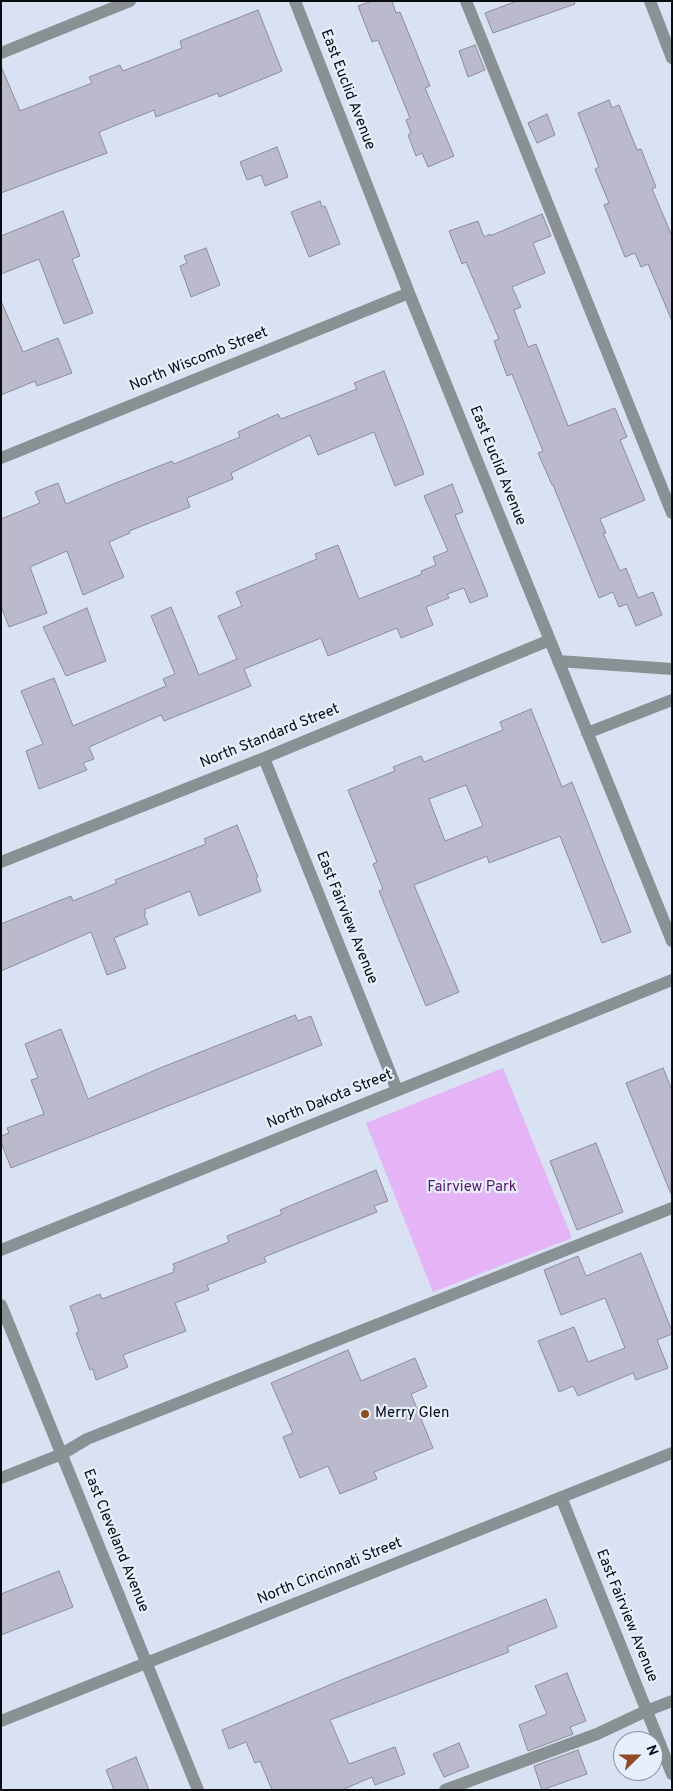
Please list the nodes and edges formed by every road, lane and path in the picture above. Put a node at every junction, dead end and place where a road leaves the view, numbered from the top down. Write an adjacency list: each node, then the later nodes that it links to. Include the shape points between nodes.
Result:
1 (130, 1): 5 (street)
2 (295, 1): 7 (street, East Euclid Avenue)
3 (466, 1): 9 (street)
4 (650, 1): 6 (street)
5 (1, 53)
6 (672, 58)
7 (409, 293): 8 (street, North Wiscomb Street); 10 (street, East Euclid Avenue)
8 (1, 458)
9 (672, 513)
10 (550, 640): 11 (street, East Euclid Avenue); 15 (street, North Standard Street)
11 (558, 660): 12 (street); 14 (street, East Euclid Avenue)
12 (672, 669)
13 (672, 700): 14 (street)
14 (587, 733): 17 (street, East Euclid Avenue)
15 (264, 758): 16 (street, North Standard Street); 19 (street, East Fairview Avenue)
16 (1, 862)
17 (672, 941)
18 (672, 980): 19 (street, North Dakota Street)
19 (397, 1090): 21 (street, North Dakota Street)
20 (672, 1208): 24 (street, via 87,1439)
21 (1, 1250)
22 (1, 1305): 24 (street, East Cleveland Avenue)
23 (672, 1453): 26 (street, North Cincinnati Street)
24 (62, 1454): 25 (street); 27 (street, East Cleveland Avenue)
25 (1, 1478)
26 (561, 1497): 27 (street, North Cincinnati Street); 29 (street, East Fairview Avenue)
27 (146, 1663): 30 (street, North Cincinnati Street); 32 (street, East Cleveland Avenue)
28 (672, 1701): 29 (street)
29 (646, 1711): 31 (street, East Fairview Avenue); 33 (street, via 597,1734)
30 (1, 1721)
31 (672, 1774)
32 (198, 1790)
33 (445, 1790)

